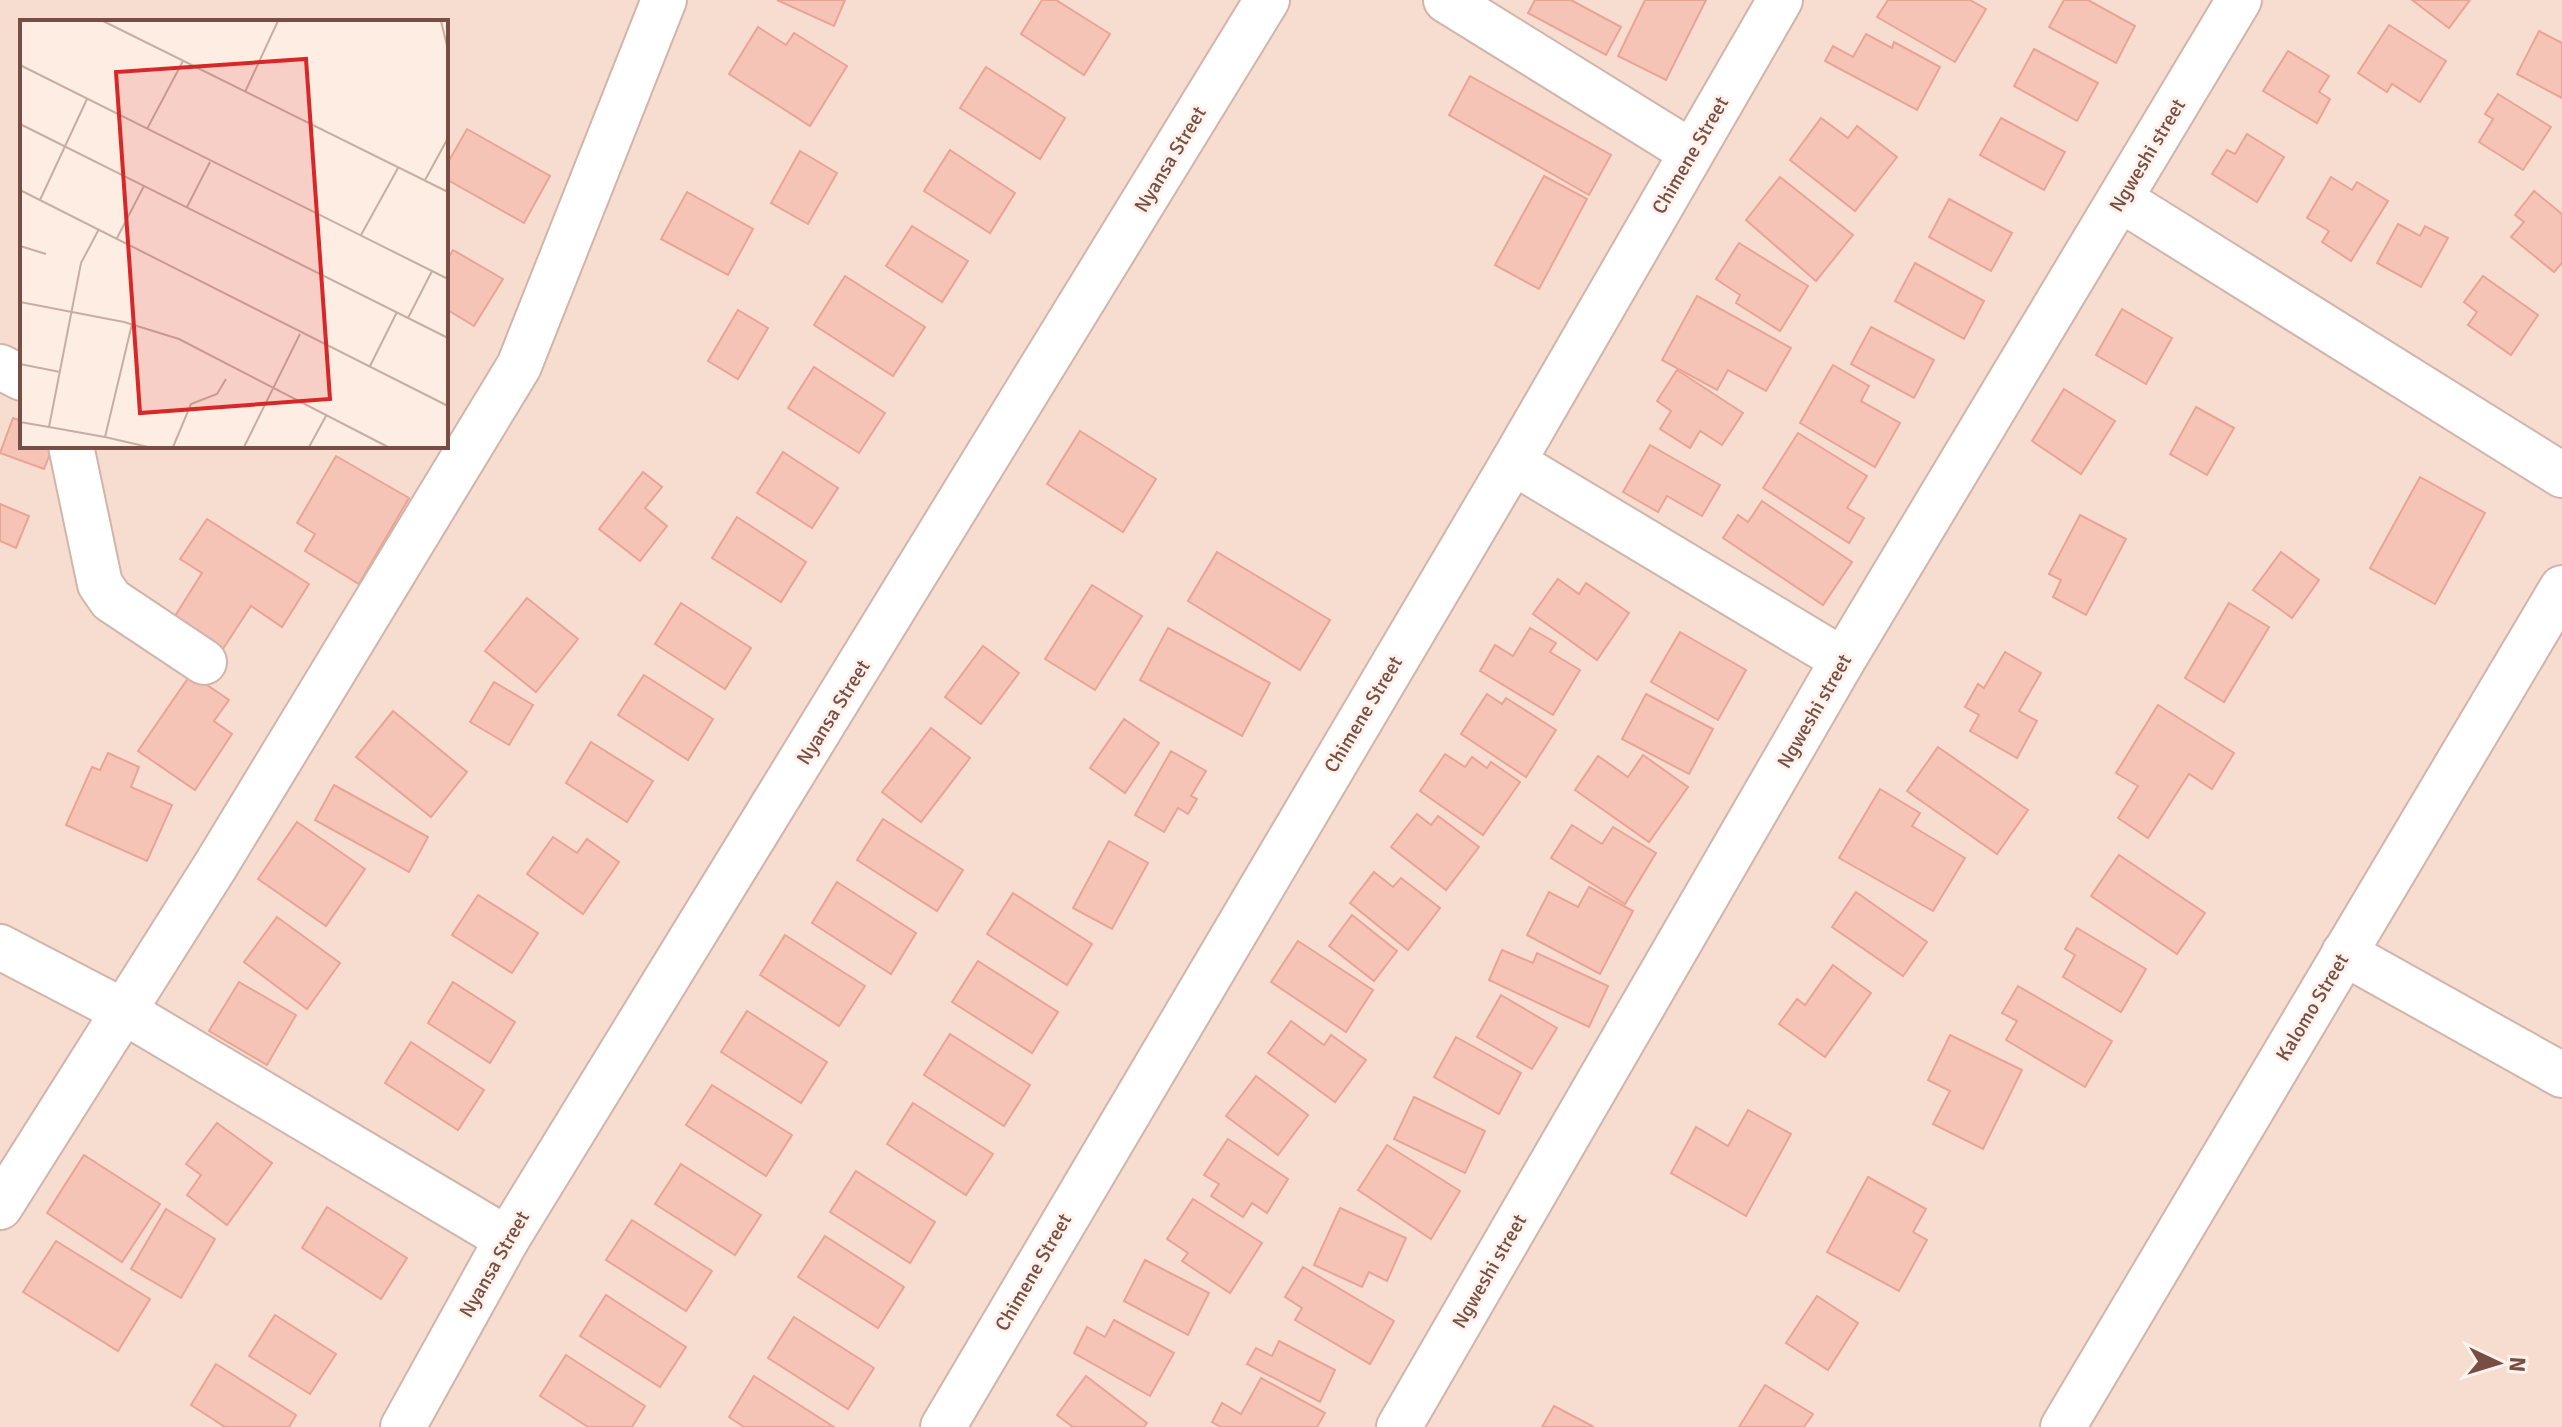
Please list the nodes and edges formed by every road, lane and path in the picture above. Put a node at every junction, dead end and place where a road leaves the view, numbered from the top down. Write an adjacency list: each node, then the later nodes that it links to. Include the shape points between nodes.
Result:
1 (664, 0): 18 (street, via 519,366)
2 (1267, 0): 21 (street, Nyansa Street)
3 (1446, 0): 6 (street)
4 (1780, 0): 6 (street, Chimene Street)
5 (2239, 0): 7 (street, Ngweshi street)
6 (1691, 152): 11 (street, Chimene Street)
7 (2120, 199): 12 (street); 14 (street, Ngweshi street)
8 (0, 367): 9 (street)
9 (20, 377)
10 (71, 448): 15 (street, via 100,584 111,600)
11 (1513, 462): 14 (street); 23 (street, Chimene Street)
12 (2562, 475)
13 (2562, 588): 17 (street, Kalomo Street)
14 (1843, 660): 24 (street, Ngweshi street)
15 (204, 662)
16 (0, 947): 18 (street)
17 (2344, 953): 19 (street); 25 (street, Kalomo Street)
18 (125, 1012): 20 (street); 21 (street)
19 (2562, 1075)
20 (0, 1207)
21 (507, 1239): 22 (street, Nyansa Street)
22 (403, 1427)
23 (943, 1427)
24 (1399, 1427)
25 (2063, 1427)

